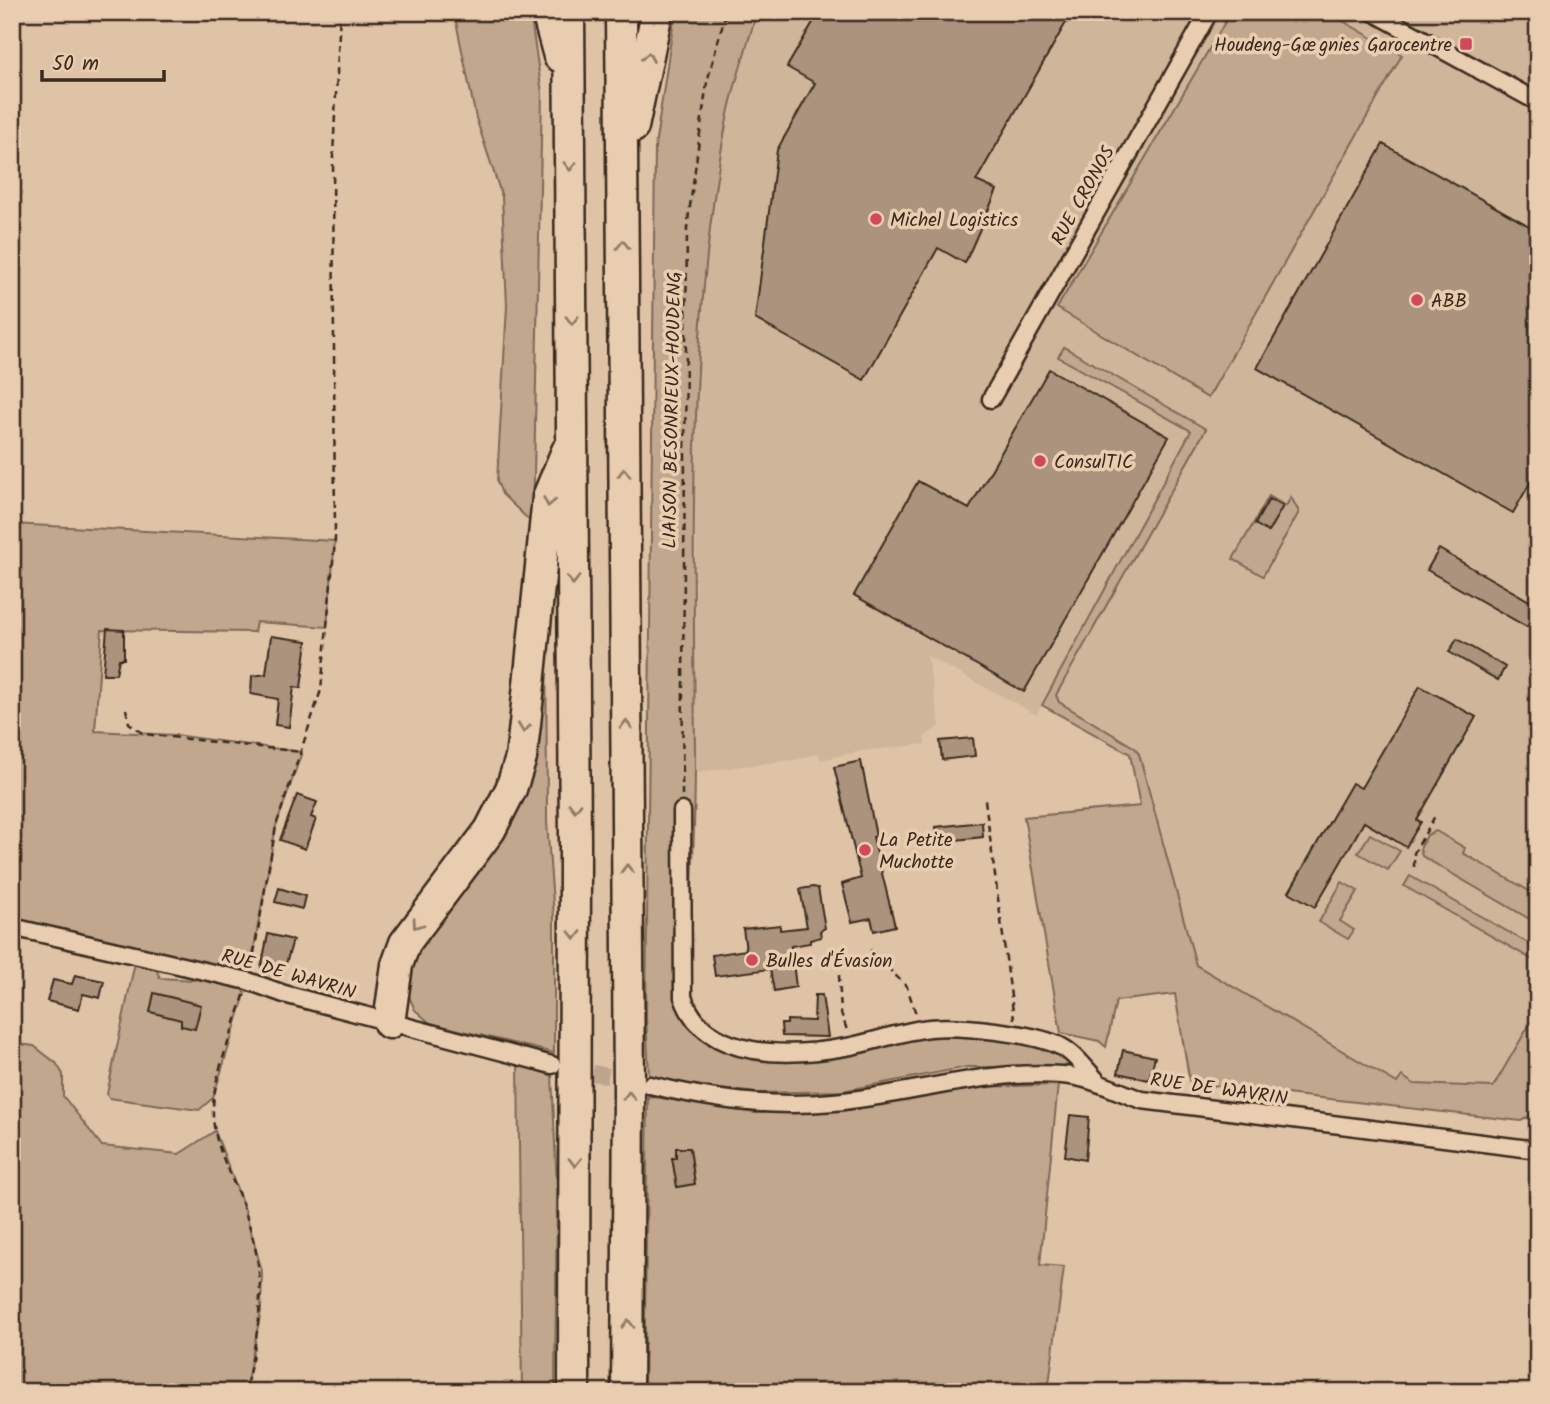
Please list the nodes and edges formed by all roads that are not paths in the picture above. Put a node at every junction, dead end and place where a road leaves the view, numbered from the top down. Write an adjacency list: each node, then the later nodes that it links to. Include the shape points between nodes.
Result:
1 (547, 12): 7 (highway)
2 (569, 12): 7 (highway)
3 (621, 12): 9 (highway)
4 (657, 12): 9 (highway, one-way to 4)
5 (1209, 12): 10 (street, RUE CRONOS)
6 (1373, 12): 8 (street)
7 (570, 97): 11 (highway, one-way to 11)
8 (1538, 102)
9 (622, 171): 20 (highway, one-way to 9)
10 (991, 399)
11 (573, 438): 14 (highway, one-way to 14, via 548,497 517,768 490,830 405,943 397,965); 19 (highway, one-way to 19)
12 (682, 811): 16 (street, via 683,997 693,1019 715,1039 750,1049 813,1051 919,1030 1016,1034 1062,1047)
13 (12, 927): 14 (street, RUE DE WAVRIN, via 248,981)
14 (389, 1023): 15 (street, RUE DE WAVRIN)
15 (552, 1065)
16 (1096, 1080): 17 (street, RUE DE WAVRIN, via 1061,1074 967,1080 835,1102 758,1105); 18 (street, RUE DE WAVRIN, via 1143,1100)
17 (650, 1085)
18 (1538, 1150)
19 (574, 1392)
20 (627, 1392)

